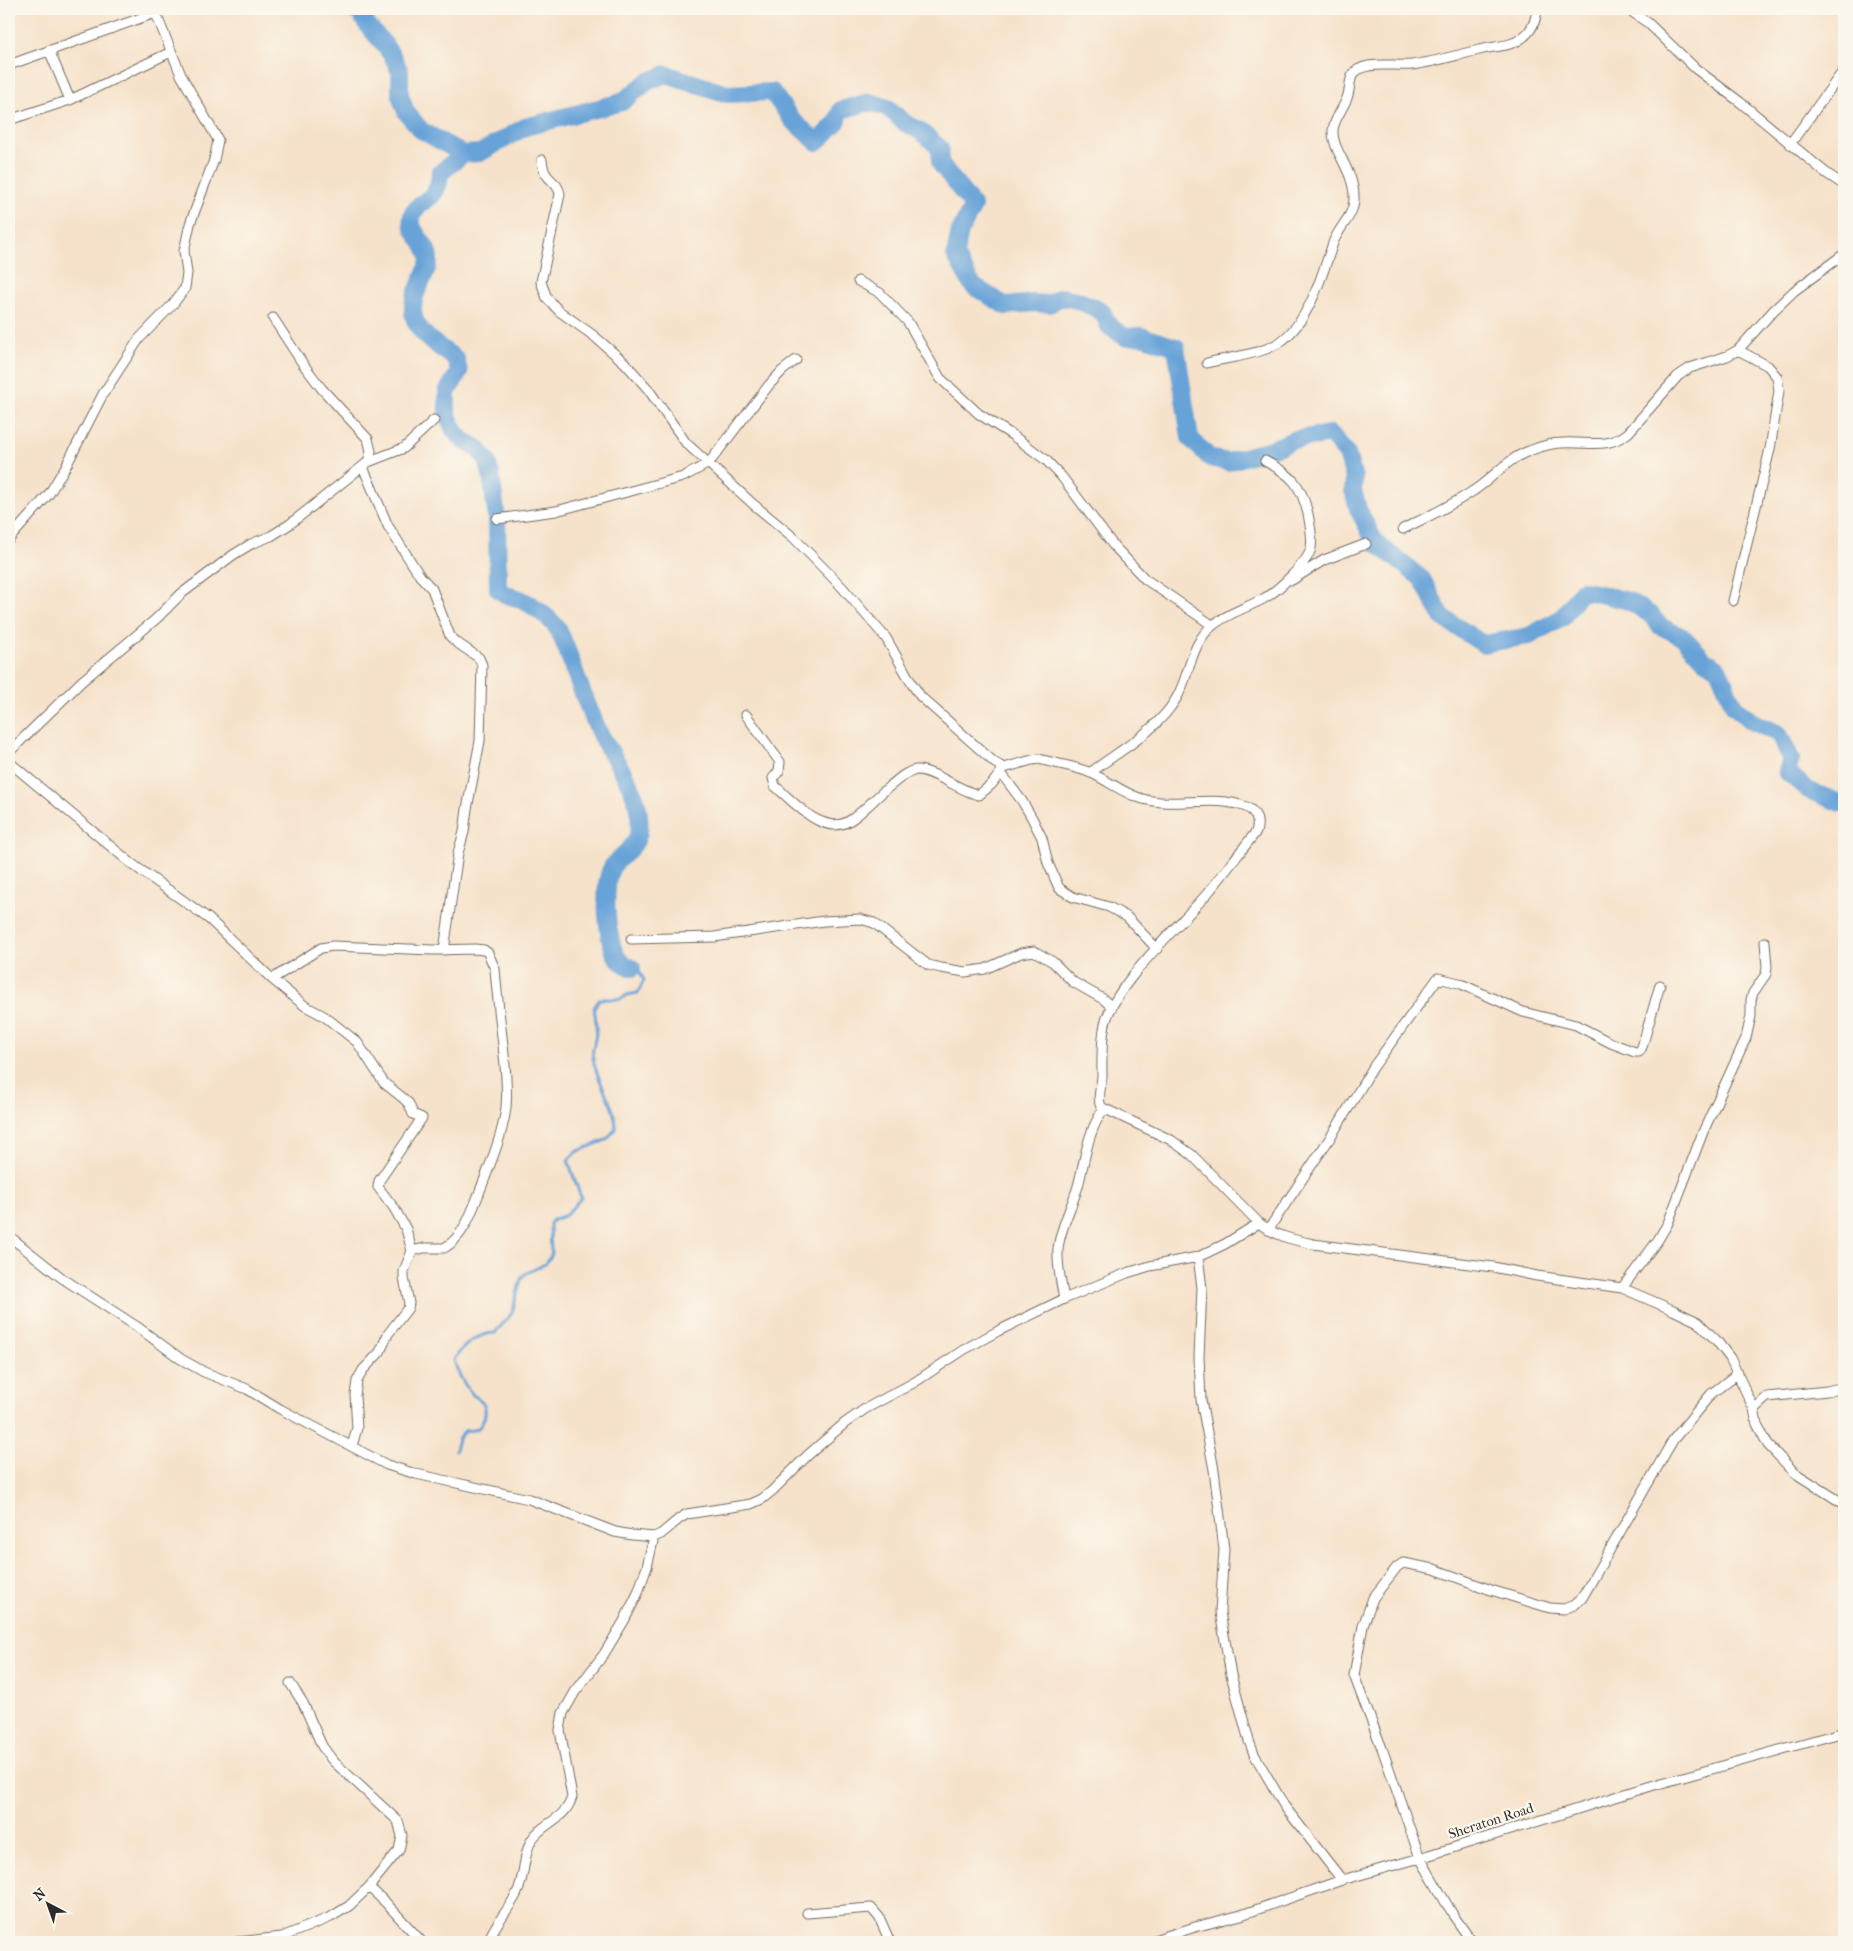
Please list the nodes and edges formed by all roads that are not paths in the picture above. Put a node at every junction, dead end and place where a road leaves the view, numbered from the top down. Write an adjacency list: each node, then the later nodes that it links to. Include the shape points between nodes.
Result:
1 (1537, 9): 18 (street, via 1531,29 1515,42 1412,65 1368,65 1358,69 1335,120 1333,132 1354,187 1353,211 1333,242 1308,307 1290,334 1279,342)
2 (1628, 9): 10 (street, via 1648,23 1696,69)
3 (154, 11): 4 (street); 5 (street)
4 (49, 50): 6 (street); 8 (street)
5 (171, 52): 8 (street); 25 (street, via 218,140 214,160 190,224 184,251 185,288 139,338 103,394 49,494)
6 (9, 65)
7 (1844, 70): 10 (street)
8 (70, 100): 9 (street)
9 (9, 120)
10 (1790, 144): 12 (street)
11 (542, 160): 21 (street, via 544,174 560,194 541,282 546,298 624,363 648,389 686,443)
12 (1844, 185)
13 (1844, 254): 16 (street, via 1794,291)
14 (858, 281): 29 (street, via 880,293 908,322 946,384 979,414 1046,460 1113,545 1145,579)
15 (273, 318): 22 (street, via 317,383 368,438 371,451)
16 (1738, 350): 24 (street, via 1690,368 1678,376 1619,440 1608,444 1560,443 1526,452 1475,490); 28 (street, via 1768,366 1777,377 1779,391 1770,448)
17 (796, 360): 21 (street, via 769,385)
18 (1207, 363)
19 (434, 420): 22 (street, via 404,448)
20 (1265, 461): 27 (street, via 1295,482 1312,530 1311,550)
21 (708, 463): 23 (street, via 683,477 652,487 556,511); 34 (street, via 793,536 841,586 886,638 921,697)
22 (365, 465): 31 (street, via 290,524 233,555 181,594 82,681); 39 (street, via 388,526 432,589 450,636 479,658 482,665 480,741 458,853)
23 (497, 519)
24 (1403, 529)
25 (9, 539)
26 (1366, 544): 27 (street, via 1324,560)
27 (1279, 588): 29 (street)
28 (1733, 601)
29 (1212, 625): 35 (street, via 1200,640 1177,698 1165,715 1142,736)
30 (746, 715): 34 (street, via 780,762 779,771 773,778 775,786 812,818 830,825 840,826 852,819 907,772 926,771 979,795)
31 (9, 752)
32 (9, 762): 33 (street)
33 (13, 770): 40 (street, via 132,864 209,919)
34 (1002, 770): 35 (street, via 1040,759); 38 (street, via 1042,838 1059,888 1073,897 1110,906 1127,917)
35 (1090, 773): 38 (street, via 1143,799 1225,803 1246,807 1256,816 1259,824 1256,832 1206,895)
36 (631, 939): 42 (street, via 714,937 860,919 874,924 928,965 941,968 965,972 985,969 1021,953 1034,951)
37 (1765, 942): 49 (street, via 1766,974 1753,993 1752,1016 1746,1038 1709,1118 1668,1223)
38 (1157, 949): 42 (street)
39 (444, 950): 40 (street, via 322,948); 47 (street, via 484,950 495,969 507,1082 506,1107 491,1162 463,1229 444,1248)
40 (272, 979): 47 (street, via 357,1042 384,1083 404,1098 413,1114 422,1118 385,1170 378,1187 400,1217)
41 (1660, 985): 45 (street, via 1642,1047 1634,1052 1576,1025 1523,1012 1459,983 1438,978 1374,1066)
42 (1112, 1007): 43 (street, via 1105,1024 1102,1049 1099,1104)
43 (1104, 1109): 44 (street, via 1171,1140 1192,1155); 50 (street, via 1092,1128 1058,1249)
44 (1259, 1223): 45 (street); 48 (street)
45 (1268, 1230): 49 (street, via 1313,1244 1493,1267)
46 (9, 1236): 54 (street, via 62,1278 181,1359 247,1389)
47 (412, 1251): 54 (street, via 404,1271 408,1308 358,1381)
48 (1198, 1257): 50 (street, via 1150,1266); 60 (street, via 1202,1288 1201,1400 1224,1549 1220,1612 1231,1675 1254,1754 1285,1807)
49 (1622, 1288): 51 (street, via 1698,1322 1716,1340)
50 (1064, 1299): 56 (street, via 965,1349 915,1382 865,1409 808,1455 762,1499 751,1504 687,1514)
51 (1738, 1373): 53 (street); 59 (street, via 1711,1394 1673,1440 1582,1598 1574,1605 1564,1609 1550,1608 1410,1563 1397,1567 1373,1598 1363,1626 1354,1675)
52 (1844, 1387): 53 (street, via 1767,1397)
53 (1754, 1409): 55 (street, via 1757,1424 1768,1446 1795,1473)
54 (352, 1446): 56 (street, via 387,1465 416,1474 529,1499 615,1532)
55 (1844, 1504)
56 (654, 1538): 66 (street, via 648,1567 624,1621 563,1713 560,1730 572,1797 569,1806 531,1840 517,1893)
57 (290, 1683): 61 (street, via 304,1703 322,1746 333,1761 398,1821 402,1836 399,1850)
58 (1844, 1732): 59 (street, Sheraton Road, via 1644,1788)
59 (1420, 1858): 60 (street, Sheraton Road); 69 (street)
60 (1342, 1880): 68 (street, Sheraton Road, via 1241,1915)
61 (369, 1887): 63 (street, via 349,1906); 65 (street)
62 (807, 1913): 67 (street, via 871,1908)
63 (283, 1940): 64 (street)
64 (237, 1942)
65 (422, 1942)
66 (488, 1942)
67 (890, 1942)
68 (1148, 1942)
69 (1472, 1942)

